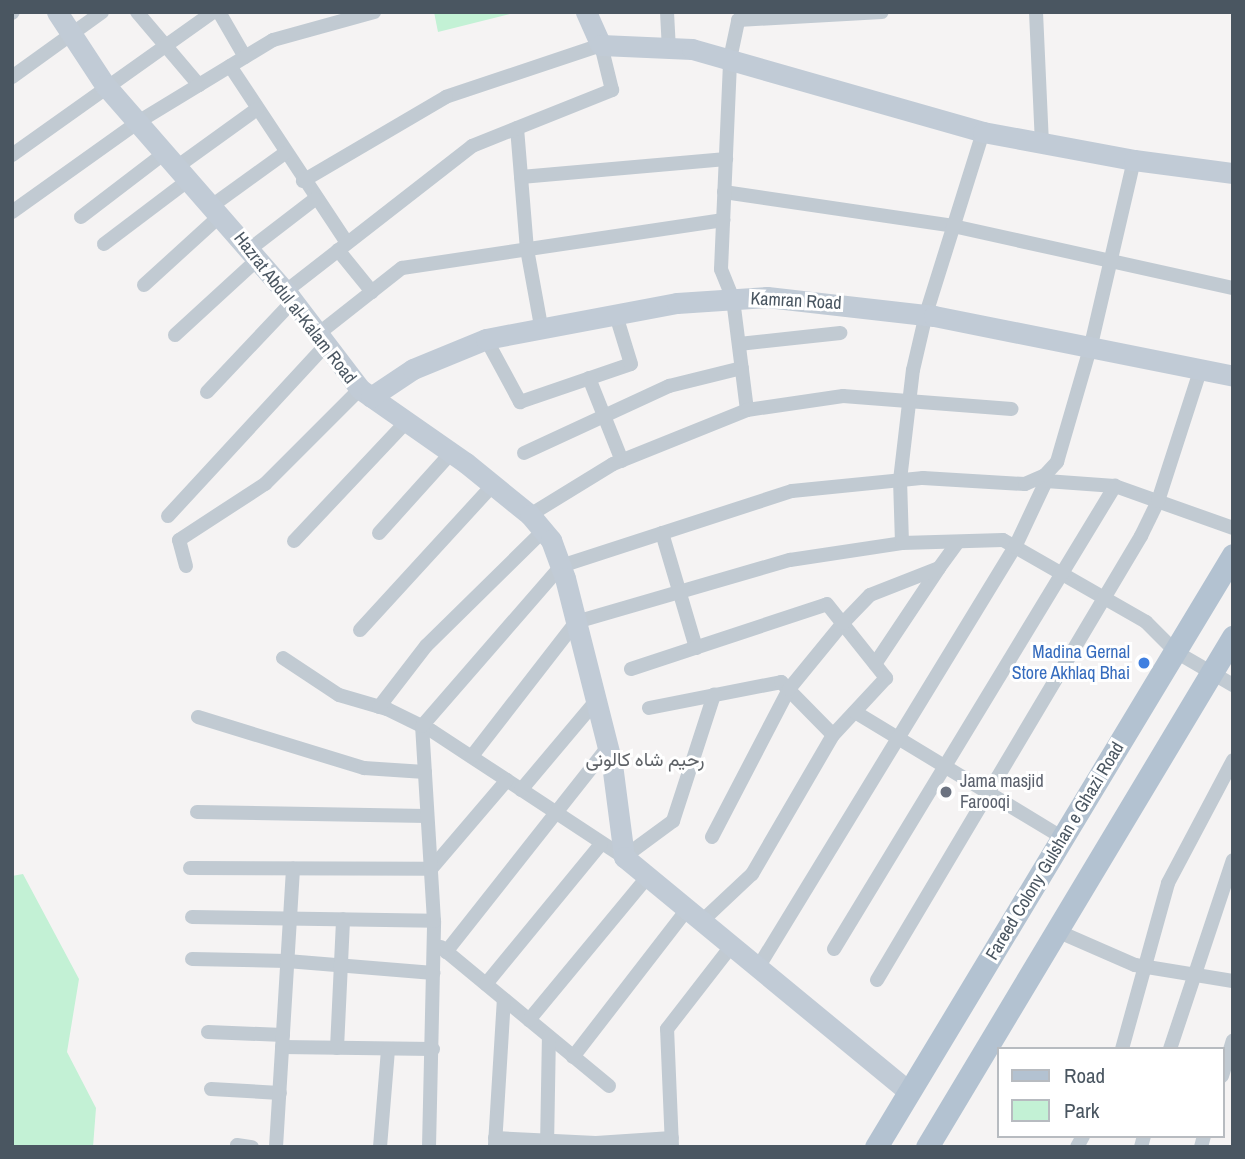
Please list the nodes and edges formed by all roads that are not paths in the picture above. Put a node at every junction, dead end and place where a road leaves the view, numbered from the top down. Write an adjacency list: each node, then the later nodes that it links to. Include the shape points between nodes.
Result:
1 (57, 12): 11 (street, Hazrat Abdul al-Kalam Road)
2 (102, 12): 11 (street)
3 (137, 12): 12 (street)
4 (213, 12): 12 (street)
5 (219, 12): 15 (street)
6 (374, 12): 15 (street, via 273,40)
7 (586, 12): 13 (street)
8 (667, 12): 14 (street)
9 (882, 12): 16 (street, via 738,20)
10 (1036, 12): 25 (street)
11 (71, 34): 18 (street); 19 (street, Hazrat Abdul al-Kalam Road)
12 (164, 45): 19 (street); 20 (street)
13 (601, 45): 14 (street); 23 (street, via 611,90); 33 (street, via 446,97)
14 (669, 48): 16 (street)
15 (245, 57): 17 (street)
16 (730, 59): 24 (street); 28 (street)
17 (230, 66): 20 (street); 21 (street)
18 (12, 77)
19 (105, 85): 22 (street, Hazrat Abdul al-Kalam Road); 27 (street)
20 (199, 85): 22 (street)
21 (257, 109): 26 (street); 30 (street)
22 (138, 122): 30 (street, Hazrat Abdul al-Kalam Road); 37 (street)
23 (517, 128): 32 (street); 42 (street, via 472,146)
24 (983, 132): 25 (street); 40 (street)
25 (1042, 142): 29 (street)
26 (285, 153): 33 (street); 36 (street)
27 (12, 155)
28 (726, 159): 32 (street); 34 (street)
29 (1134, 160): 31 (street); 45 (street)
30 (178, 166): 36 (street, Hazrat Abdul al-Kalam Road); 38 (street); 41 (street)
31 (1233, 173)
32 (522, 177): 43 (street)
33 (303, 181): 35 (street)
34 (724, 192): 39 (street); 40 (street)
35 (316, 199): 42 (street); 44 (street)
36 (217, 210): 44 (street, Hazrat Abdul al-Kalam Road); 46 (street)
37 (12, 212)
38 (81, 217)
39 (723, 220): 43 (street); 50 (street, via 721,269)
40 (953, 226): 45 (street); 52 (street)
41 (104, 244)
42 (343, 247): 48 (street); 49 (street)
43 (527, 250): 48 (street, via 402,268); 53 (street)
44 (254, 254): 49 (street, Hazrat Abdul al-Kalam Road); 55 (street)
45 (1110, 262): 47 (street); 59 (street)
46 (144, 285)
47 (1233, 288)
48 (372, 292): 56 (street)
49 (289, 296): 56 (street, Hazrat Abdul al-Kalam Road); 64 (street)
50 (733, 299): 51 (street, Kamran Road); 52 (street, Kamran Road, via 767,297); 58 (street)
51 (615, 312): 53 (street, Kamran Road); 63 (street, via 631,364)
52 (926, 314): 59 (street, Kamran Road); 66 (street)
53 (541, 326): 57 (street, Kamran Road)
54 (840, 333): 58 (street)
55 (175, 335)
56 (322, 339): 65 (street, Hazrat Abdul al-Kalam Road); 79 (street)
57 (486, 339): 63 (street, via 520,402); 65 (street, Kamran Road)
58 (739, 344): 60 (street)
59 (1091, 345): 61 (street, Kamran Road); 74 (street, via 1057,462)
60 (742, 368): 68 (street); 69 (street, via 669,386)
61 (1201, 368): 62 (street, Kamran Road); 78 (street)
62 (1233, 376)
63 (589, 378): 69 (street)
64 (207, 392)
65 (366, 393): 70 (street, Hazrat Abdul al-Kalam Road); 89 (street, via 265,484 179,540)
66 (911, 398): 67 (street); 68 (street, via 843,396); 75 (street)
67 (1012, 408)
68 (747, 410): 73 (street)
69 (604, 416): 72 (street); 73 (street)
70 (407, 421): 71 (street, Hazrat Abdul al-Kalam Road); 84 (street)
71 (452, 452): 76 (street, Hazrat Abdul al-Kalam Road); 82 (street)
72 (524, 453)
73 (622, 461): 80 (street)
74 (1045, 478): 75 (street, via 1025,484); 77 (street); 87 (street)
75 (900, 480): 83 (street, via 792,491); 86 (street)
76 (493, 485): 80 (street, Hazrat Abdul al-Kalam Road); 97 (street)
77 (1115, 486): 78 (street); 92 (street)
78 (1158, 501): 81 (street); 94 (street)
79 (168, 516)
80 (536, 523): 90 (street, Hazrat Abdul al-Kalam Road); 109 (street, via 426,646)
81 (1233, 528)
82 (379, 533)
83 (662, 533): 90 (street); 93 (street)
84 (294, 541)
85 (958, 541): 86 (street); 87 (street, via 1003,540); 91 (street)
86 (902, 543): 93 (street, via 790,560)
87 (1015, 547): 92 (street); 115 (street)
88 (1233, 555): 100 (main road, Fareed Colony Gulshan e Ghazi Road)
89 (186, 566)
90 (561, 566): 95 (street, Hazrat Abdul al-Kalam Road); 113 (street)
91 (939, 568): 96 (street, via 870,595); 102 (street)
92 (1062, 576): 94 (street); 119 (street)
93 (680, 592): 95 (street); 99 (street)
94 (1108, 598): 100 (street, via 1146,622); 123 (street)
95 (576, 622): 108 (street, Hazrat Abdul al-Kalam Road); 117 (street)
96 (843, 623): 99 (street, via 827,604); 102 (street); 106 (street)
97 (360, 630)
98 (1233, 637): 104 (main road)
99 (696, 648): 103 (street)
100 (1176, 652): 104 (street); 128 (main road, Fareed Colony Gulshan e Ghazi Road)
101 (283, 658): 109 (street, via 339,695)
102 (875, 664): 111 (street, via 886,678)
103 (631, 669)
104 (1210, 674): 105 (street); 141 (main road)
105 (1233, 685)
106 (789, 689): 107 (street, via 781,682); 114 (street); 127 (street)
107 (714, 695): 110 (street); 130 (street, via 673,821)
108 (596, 701): 116 (street, Hazrat Abdul al-Kalam Road); 122 (street)
109 (379, 707): 113 (street)
110 (649, 708)
111 (855, 712): 114 (street); 115 (street)
112 (198, 717): 120 (street, via 364,768)
113 (422, 726): 117 (street); 120 (street)
114 (833, 735): 136 (street, via 752,874)
115 (898, 738): 119 (street); 149 (street)
116 (608, 747): 125 (street); 130 (street, Hazrat Abdul al-Kalam Road)
117 (472, 756): 121 (street)
118 (1233, 760): 150 (street, via 1168,883)
119 (945, 766): 123 (street); 144 (street)
120 (425, 772): 126 (street)
121 (506, 780): 122 (street); 134 (street)
122 (521, 790): 125 (street)
123 (990, 794): 128 (street); 153 (street)
124 (197, 813): 126 (street)
125 (556, 814): 129 (street); 145 (street)
126 (427, 816): 134 (street)
127 (712, 837)
128 (1063, 838): 171 (main road, Fareed Colony Gulshan e Ghazi Road)
129 (601, 844): 130 (street); 155 (street)
130 (624, 857): 135 (street)
131 (1233, 860): 152 (street)
132 (190, 868): 133 (street)
133 (293, 869): 134 (street); 138 (street)
134 (431, 869): 140 (street)
135 (648, 876): 136 (street); 157 (street)
136 (696, 914): 143 (street); 167 (street)
137 (192, 917): 138 (street)
138 (290, 918): 139 (street); 147 (street)
139 (343, 919): 140 (street); 148 (street)
140 (434, 921): 142 (street)
141 (1057, 931): 150 (street); 181 (main road)
142 (434, 942): 145 (street); 151 (street)
143 (733, 944): 149 (street); 174 (street, via 667,1029)
144 (834, 949)
145 (446, 952): 155 (street)
146 (192, 959): 147 (street)
147 (287, 961): 148 (street); 160 (street)
148 (341, 965): 151 (street); 164 (street)
149 (759, 966): 171 (street)
150 (1147, 967): 152 (street); 162 (street)
151 (434, 973): 166 (street)
152 (1192, 976): 154 (street); 163 (street)
153 (877, 980)
154 (1233, 981)
155 (486, 985): 156 (street)
156 (504, 999): 157 (street); 173 (street)
157 (529, 1020): 159 (street)
158 (208, 1032): 160 (street)
159 (549, 1037): 167 (street); 175 (street)
160 (283, 1041): 164 (street); 172 (street)
161 (1233, 1041): 168 (street)
162 (1123, 1047)
163 (1171, 1047)
164 (337, 1048): 165 (street)
165 (388, 1049): 166 (street); 178 (street)
166 (433, 1049): 179 (street)
167 (573, 1057): 169 (street)
168 (1224, 1070)
169 (609, 1086)
170 (211, 1089): 172 (street)
171 (909, 1091): 180 (main road, Fareed Colony Gulshan e Ghazi Road)
172 (280, 1093): 177 (street)
173 (495, 1142): 175 (street)
174 (672, 1142): 176 (street)
175 (547, 1144): 176 (street)
176 (623, 1144)
177 (276, 1147)
178 (380, 1147)
179 (429, 1147)
180 (876, 1147)
181 (927, 1147)

